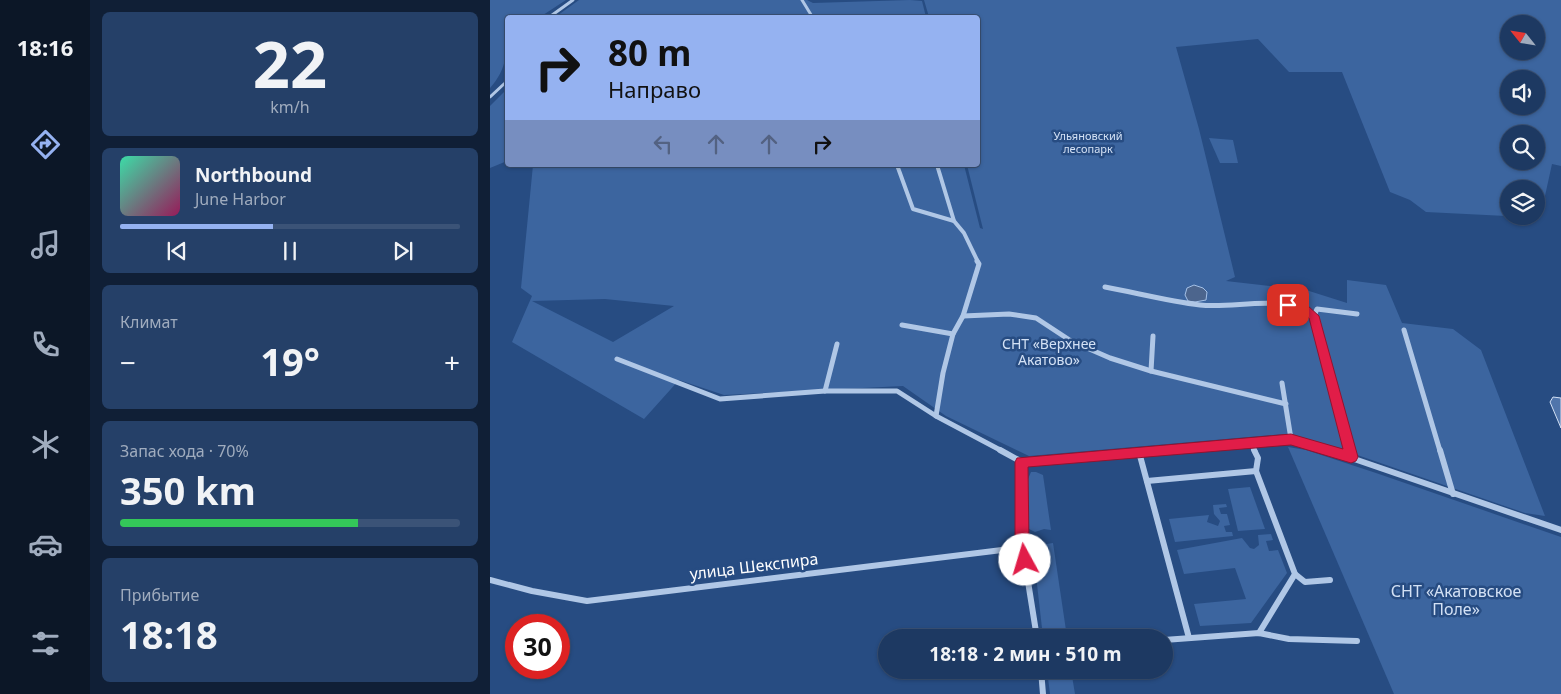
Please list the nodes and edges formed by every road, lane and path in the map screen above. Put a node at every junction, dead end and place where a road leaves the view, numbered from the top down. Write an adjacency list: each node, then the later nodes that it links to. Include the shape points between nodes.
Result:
1 (573, 0): 3 (street)
2 (802, 0): 4 (street)
3 (552, 15)
4 (811, 15)
5 (505, 82): 6 (street)
6 (490, 97)
7 (898, 167): 9 (street, via 913,209)
8 (938, 167): 9 (street)
9 (954, 221): 12 (street, via 964,233 979,264)
10 (1104, 287): 13 (street, via 1202,305 1288,305 1303,308)
11 (1357, 314): 13 (street, via 1317,309)
12 (964, 316): 16 (street); 20 (street, via 1010,314 1036,318 1092,352)
13 (1314, 316): 28 (street)
14 (902, 325): 16 (street)
15 (1404, 330): 32 (street)
16 (953, 334): 24 (street)
17 (1153, 336): 20 (street)
18 (837, 344): 22 (street)
19 (617, 359): 22 (street, via 720,399)
20 (1151, 371): 23 (street)
21 (1282, 383): 23 (street)
22 (825, 391): 24 (street, via 897,391)
23 (1286, 404): 25 (street)
24 (936, 416): 29 (street)
25 (1291, 440): 26 (street); 28 (street)
26 (1251, 443): 27 (street); 30 (street, via 1258,458)
27 (1139, 452): 29 (street); 31 (street)
28 (1351, 457): 32 (street)
29 (1022, 462): 34 (street)
30 (1256, 470): 31 (street); 35 (street)
31 (1147, 481): 40 (street)
32 (1453, 494): 33 (street)
33 (1561, 530)
34 (1022, 544): 36 (street, улица Шекспира, via 1002,550 587,601); 38 (street)
35 (1295, 574): 37 (street, via 1305,582); 39 (street)
36 (490, 580)
37 (1330, 580)
38 (1036, 629)
39 (1259, 633): 40 (street); 42 (street, via 1289,639)
40 (1189, 638): 41 (street)
41 (1173, 639)
42 (1357, 641)
43 (1042, 679): 44 (street)
44 (1043, 694)

